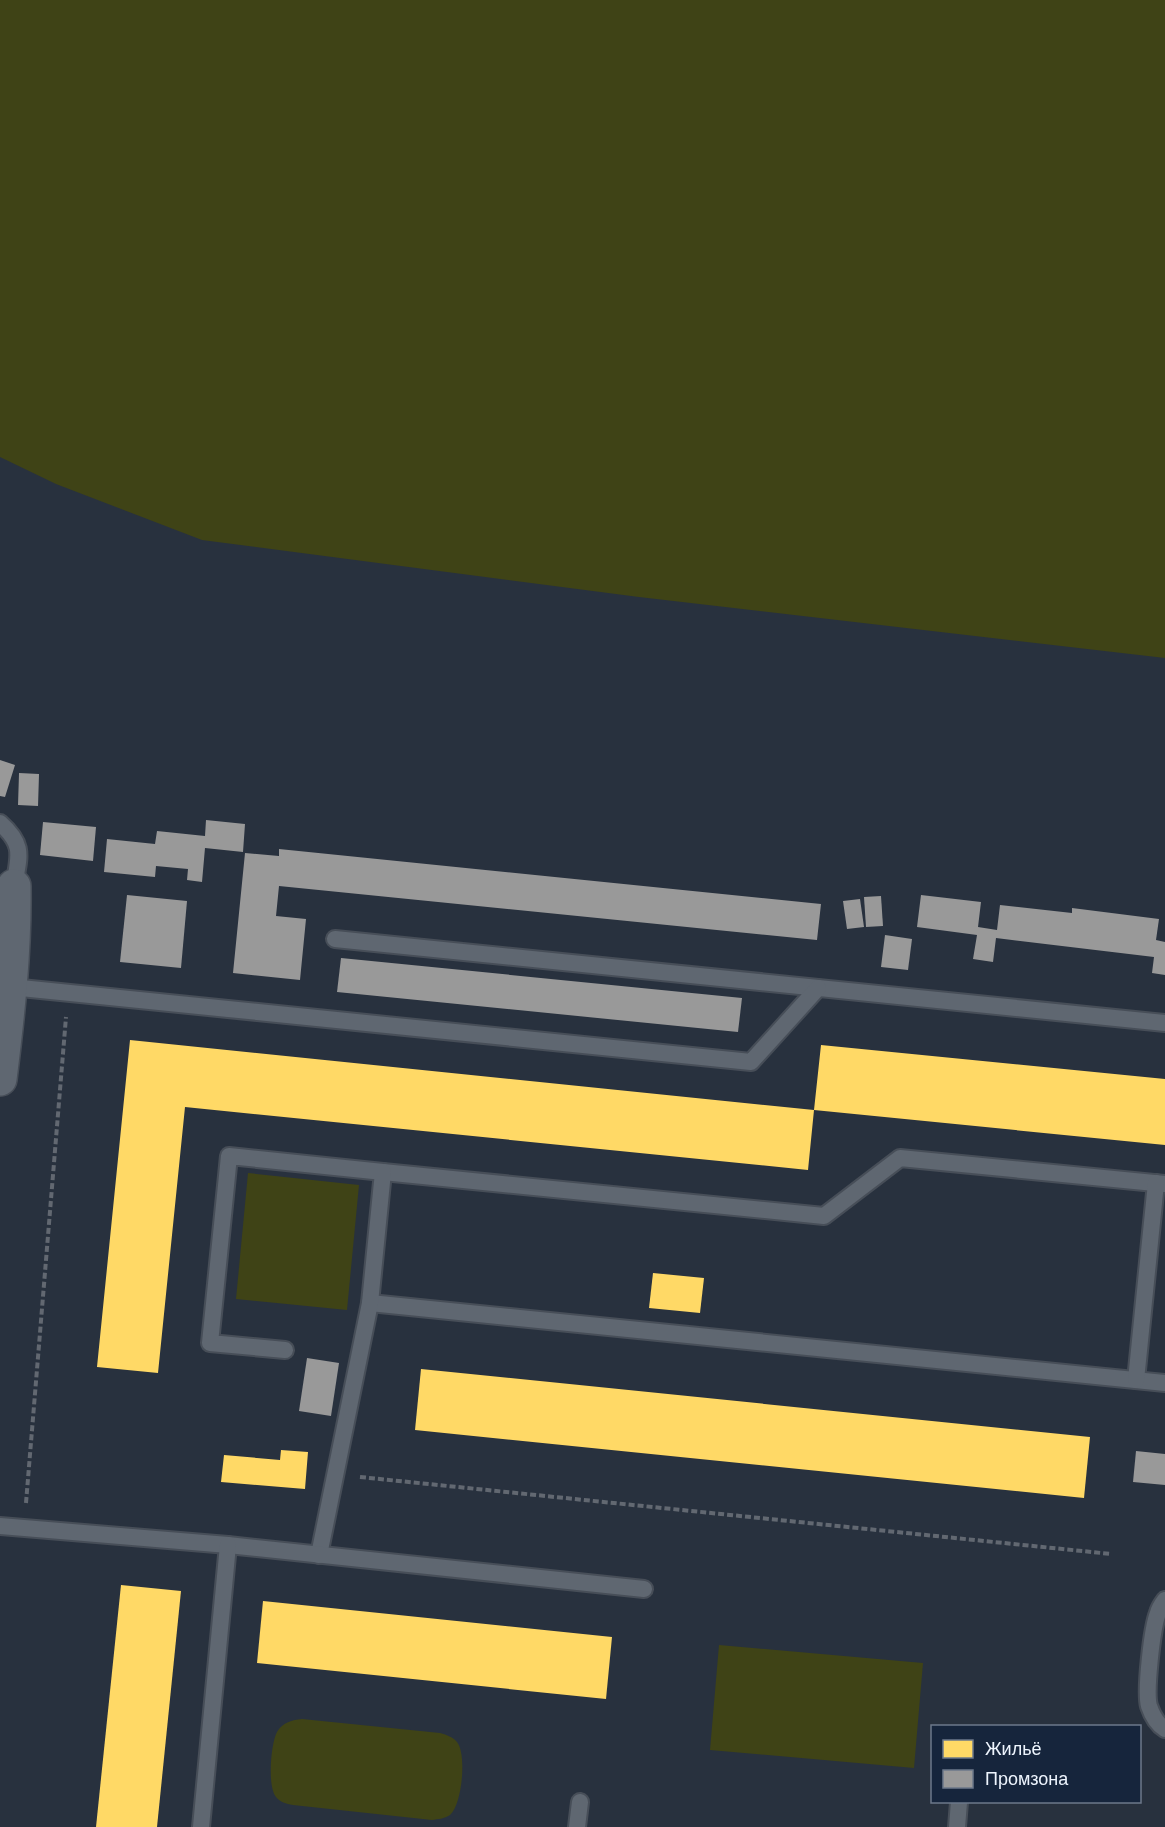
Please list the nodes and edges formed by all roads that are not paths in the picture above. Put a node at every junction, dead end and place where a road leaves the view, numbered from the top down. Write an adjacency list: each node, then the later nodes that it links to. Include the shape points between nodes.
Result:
1 (0, 822): 2 (lane, via 10,831 20,851)
2 (7, 880): 4 (street, via 15,922)
3 (335, 939): 5 (lane)
4 (11, 987): 5 (lane, via 752,1062); 7 (street)
5 (818, 988): 6 (lane)
6 (1165, 1023)
7 (0, 1079)
8 (383, 1172): 9 (lane, via 824,1216 900,1158); 10 (lane); 11 (lane, via 229,1156 210,1343)
9 (1160, 1183): 12 (lane)
10 (370, 1303): 12 (lane); 16 (lane)
11 (285, 1350)
12 (1136, 1380): 13 (lane)
13 (1165, 1383)
14 (0, 1526): 15 (lane)
15 (228, 1545): 16 (lane); 22 (lane)
16 (319, 1555): 17 (lane)
17 (644, 1589)
18 (1165, 1600): 19 (lane, via 1155,1623 1148,1693 1153,1717)
19 (1165, 1729)
20 (580, 1802): 23 (lane)
21 (959, 1803): 24 (lane)
22 (201, 1827)
23 (577, 1827)
24 (957, 1827)

